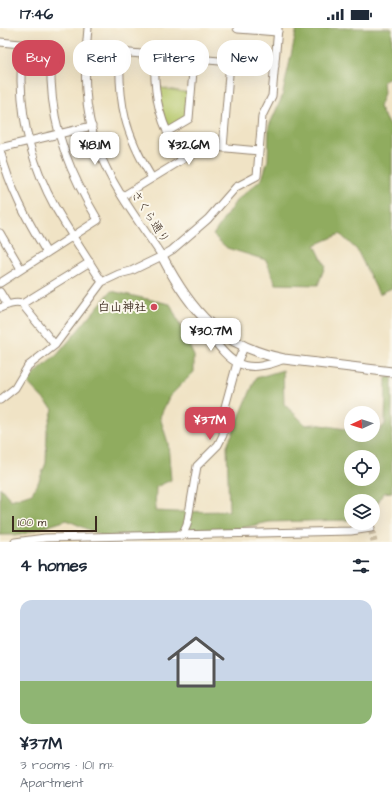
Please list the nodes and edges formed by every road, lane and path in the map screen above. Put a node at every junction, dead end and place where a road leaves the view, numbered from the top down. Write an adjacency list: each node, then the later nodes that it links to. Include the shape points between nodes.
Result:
1 (88, 28): 4 (street, さくら通り)
2 (238, 28): 3 (street)
3 (278, 30): 7 (street)
4 (87, 40)
5 (0, 42): 6 (street)
6 (12, 43)
7 (274, 66): 21 (street, via 272,96 262,116)
8 (21, 76): 18 (street)
9 (51, 76): 17 (street)
10 (85, 76): 15 (street, さくら通り)
11 (120, 76): 23 (street, via 124,115 132,142)
12 (155, 76): 16 (street, via 157,101)
13 (193, 76): 16 (street, via 189,119)
14 (229, 76): 19 (street)
15 (92, 126): 17 (street); 24 (street, さくら通り, via 98,149)
16 (167, 132): 22 (street)
17 (59, 134): 18 (street); 26 (street, via 81,192 98,220)
18 (29, 141): 20 (street); 26 (street, via 42,180)
19 (223, 148): 21 (street); 22 (street, via 205,146)
20 (0, 149): 27 (street, via 17,201)
21 (259, 151): 28 (street, via 257,176 236,188 208,219)
22 (182, 160): 23 (street)
23 (152, 178): 24 (street)
24 (123, 196): 28 (street, さくら通り)
25 (0, 233): 30 (street)
26 (73, 237): 27 (street); 29 (street)
27 (47, 253): 30 (street)
28 (162, 256): 31 (street); 37 (street, via 194,307)
29 (90, 262): 31 (street); 34 (street)
30 (21, 269): 32 (street)
31 (102, 282): 38 (street)
32 (0, 283)
33 (0, 292): 35 (street)
34 (22, 304): 35 (street); 38 (street)
35 (8, 305): 36 (street)
36 (0, 308)
37 (214, 328): 39 (street); 41 (street, via 213,339)
38 (55, 345): 43 (street, via 28,366 15,388)
39 (244, 347): 40 (street); 41 (street)
40 (284, 359): 41 (street, via 271,365 246,366); 42 (street)
41 (237, 363): 45 (street, via 225,407 223,435 218,445 197,466 187,525)
42 (392, 372)
43 (0, 400)
44 (358, 530): 45 (street)
45 (182, 536): 46 (street, via 45,538)
46 (15, 542)

